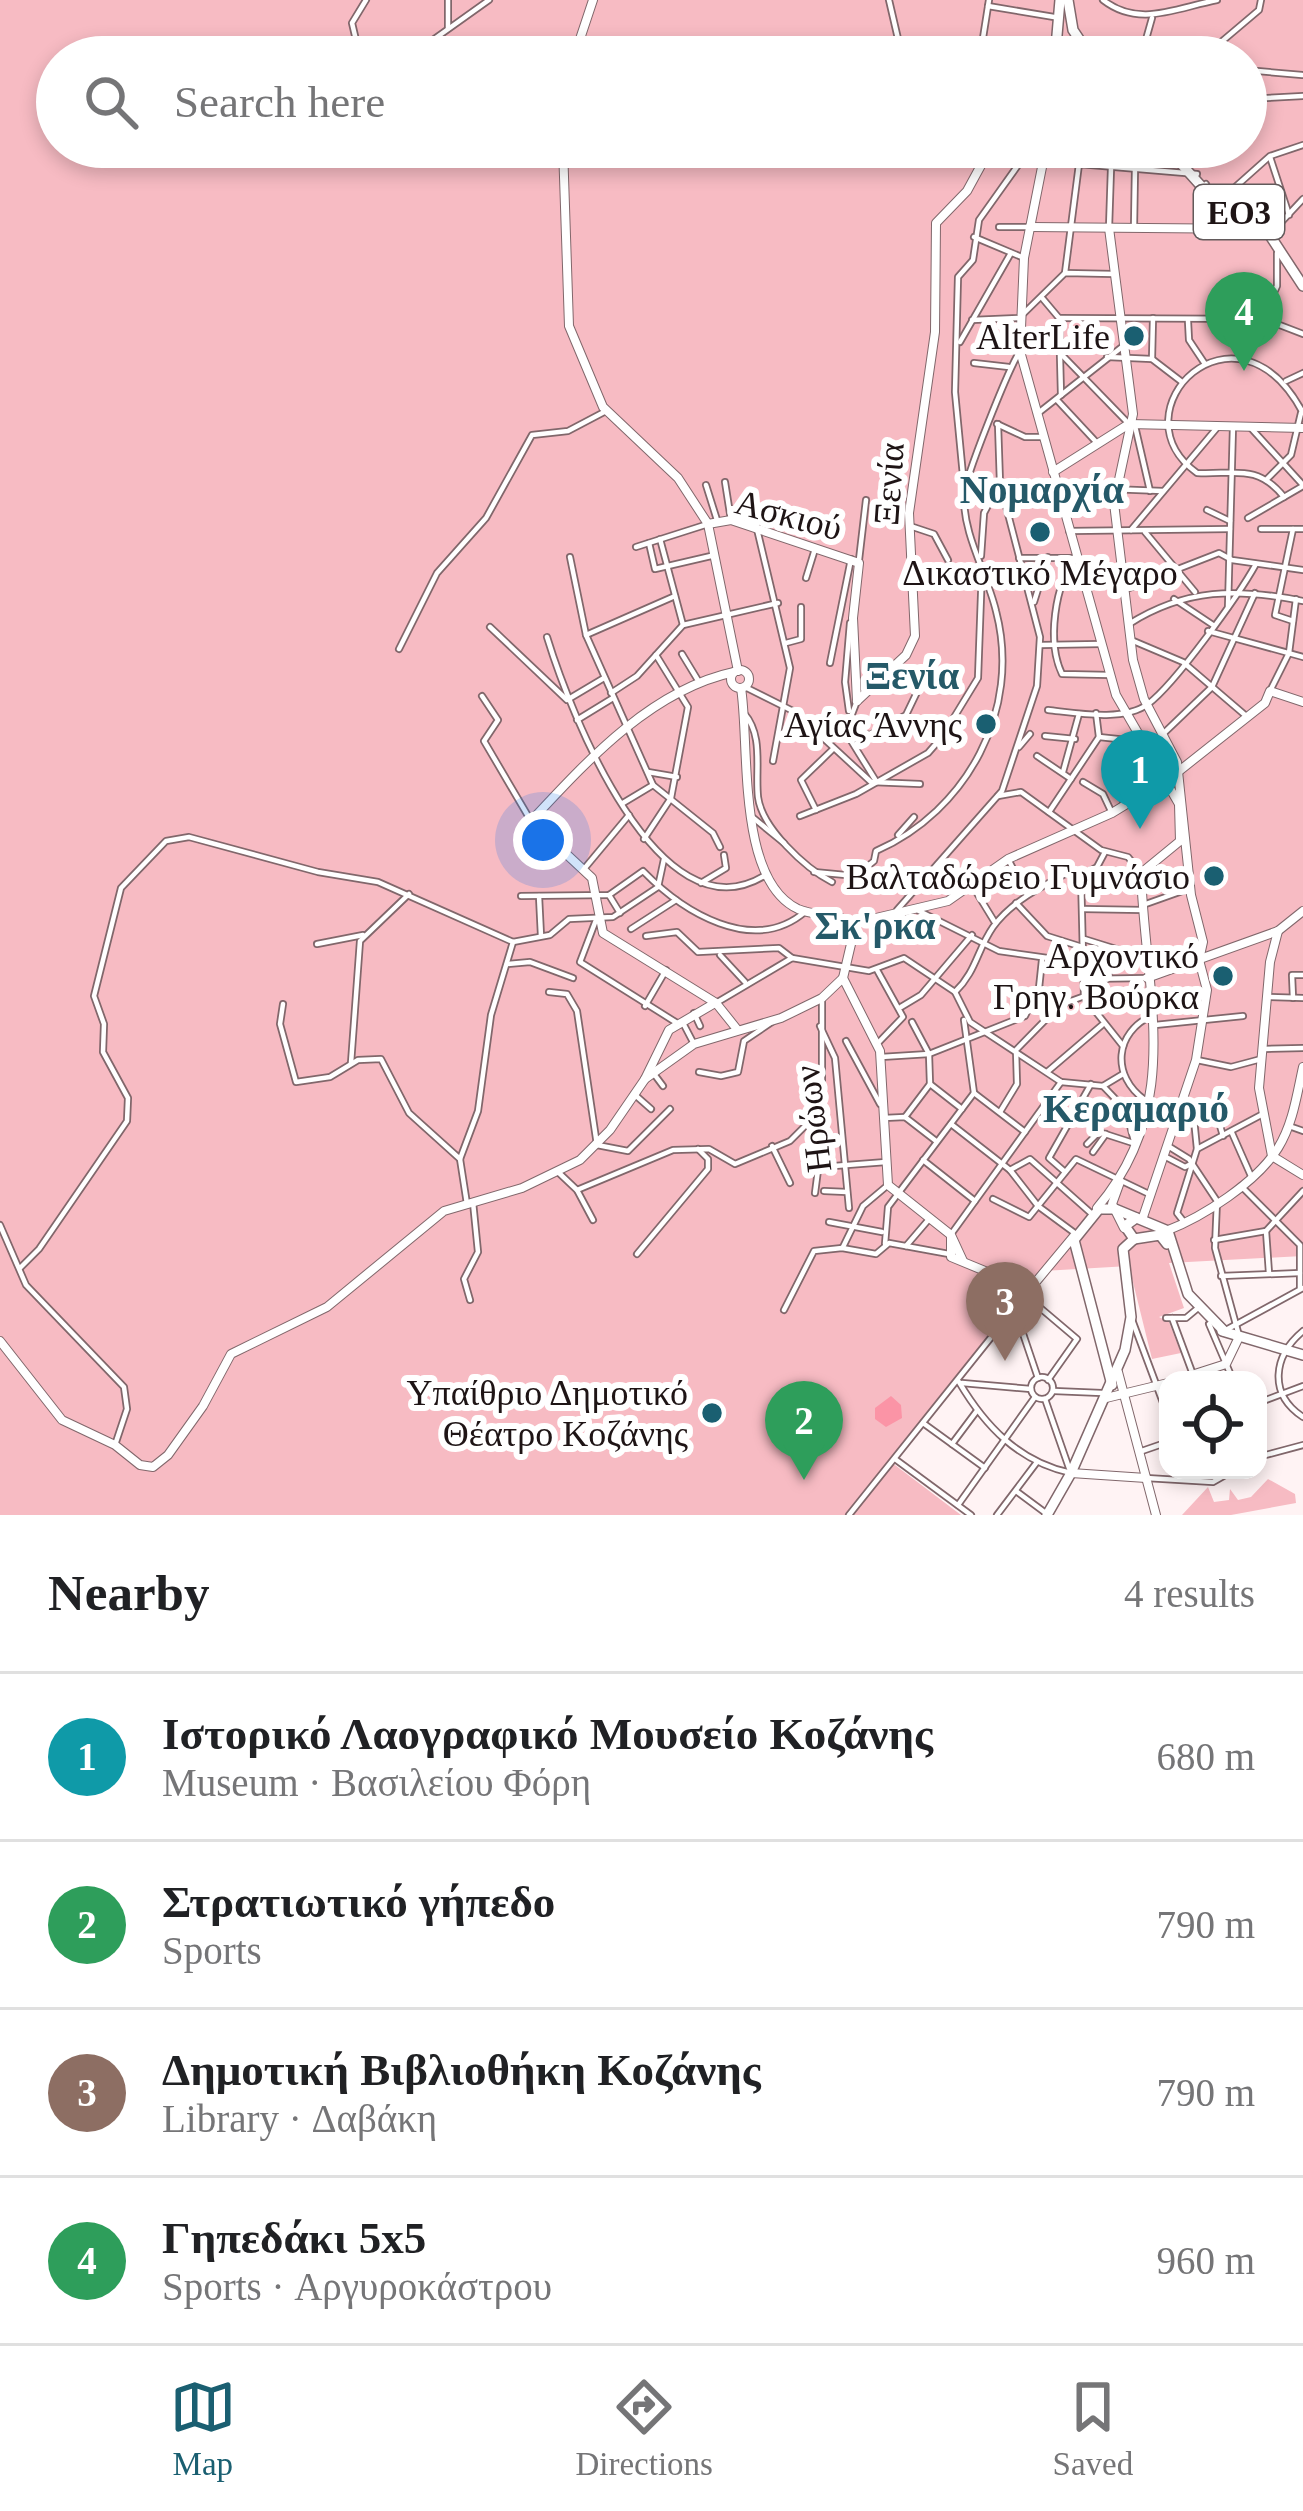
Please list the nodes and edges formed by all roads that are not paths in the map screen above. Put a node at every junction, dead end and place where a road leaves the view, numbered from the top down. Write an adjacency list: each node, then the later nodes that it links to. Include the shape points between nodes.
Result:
1 (366, 0): 14 (street, via 352,23)
2 (448, 0): 13 (street)
3 (489, 0): 13 (street)
4 (593, 0): 16 (street)
5 (890, 0): 17 (street)
6 (1064, 0): 11 (main road); 20 (main road)
7 (1103, 0): 12 (street)
8 (1217, 0): 12 (street)
9 (1262, 0): 22 (street)
10 (989, 3): 11 (street); 18 (street)
11 (1060, 18): 19 (main road)
12 (1152, 18): 21 (street)
13 (448, 28): 15 (street)
14 (355, 36)
15 (437, 36)
16 (581, 36)
17 (898, 36)
18 (984, 36)
19 (1063, 36)
20 (1077, 36)
21 (1147, 36)
22 (1228, 36)
23 (1267, 72): 24 (street)
24 (1302, 74): 25 (street)
25 (1303, 86)
26 (1303, 96): 27 (street)
27 (1267, 98)
28 (1303, 145): 29 (street)
29 (1270, 156): 30 (street); 44 (street)
30 (1267, 159)
31 (563, 168): 82 (street, via 569,326)
32 (979, 168): 115 (street, Ξενία, via 936,224 935,332)
33 (1016, 168): 53 (street)
34 (1042, 168): 47 (street)
35 (1078, 168): 48 (street)
36 (1111, 168): 49 (street)
37 (1135, 168): 40 (street); 50 (street)
38 (1188, 168): 40 (main road, ΕΟ3)
39 (1257, 168): 42 (street)
40 (1194, 174): 41 (main road, ΕΟ3)
41 (1204, 185): 42 (main road, ΕΟ3); 45 (main road, ΕΟ3); 51 (street)
42 (1225, 197): 45 (main road, ΕΟ3)
43 (1303, 200): 44 (street)
44 (1289, 214): 52 (street)
45 (1247, 220): 51 (street); 52 (main road, ΕΟ3)
46 (999, 227): 47 (street)
47 (1030, 227): 48 (street); 55 (street)
48 (1071, 228): 49 (street); 56 (street)
49 (1109, 228): 50 (street); 57 (street)
50 (1134, 228): 51 (street)
51 (1201, 229)
52 (1270, 234): 58 (main road, ΕΟ3); 65 (street, via 1280,278)
53 (974, 238): 54 (street); 68 (street, via 973,260 958,277)
54 (1011, 253): 55 (street); 66 (street)
55 (1024, 258): 60 (street)
56 (1065, 274): 57 (street); 59 (street)
57 (1114, 274): 62 (street)
58 (1301, 276)
59 (1041, 297): 60 (street); 61 (street)
60 (1019, 318): 66 (street); 69 (street)
61 (1059, 318): 62 (street); 71 (street)
62 (1120, 318): 63 (street); 70 (street)
63 (1153, 318): 64 (street); 72 (street)
64 (1188, 318): 65 (street); 75 (street, via 1189,340)
65 (1264, 319): 67 (street); 73 (street)
66 (972, 320): 68 (street)
67 (1303, 334)
68 (957, 346): 103 (street)
69 (1020, 351): 76 (street); 84 (street)
70 (1122, 352): 72 (street); 78 (street); 85 (street)
71 (1060, 353): 78 (street); 81 (street)
72 (1152, 358): 80 (street)
73 (1245, 358): 75 (street); 79 (street)
74 (974, 363): 76 (street)
75 (1205, 364): 80 (street)
76 (1012, 365): 86 (street)
77 (1303, 373): 79 (street)
78 (1083, 377): 81 (street); 85 (street)
79 (1286, 381): 83 (street)
80 (1182, 382): 87 (street)
81 (1058, 397): 84 (street); 93 (street)
82 (606, 410): 113 (street); 172 (street, via 568,431 532,435 487,518 436,573)
83 (1302, 411): 91 (street)
84 (1037, 414): 92 (street)
85 (1132, 421): 87 (street); 93 (street); 105 (street); 106 (street)
86 (995, 423): 92 (street); 100 (street); 103 (street)
87 (1167, 425): 88 (street); 95 (street)
88 (1219, 426): 89 (street); 95 (street)
89 (1233, 426): 90 (street); 96 (street)
90 (1250, 427): 91 (street); 94 (street)
91 (1301, 428): 94 (street)
92 (1043, 437): 97 (street)
93 (1098, 444): 97 (street)
94 (1284, 464): 98 (street); 102 (street)
95 (1186, 465): 96 (street, via 1202,475); 107 (street)
96 (1232, 469): 98 (street); 114 (street)
97 (1053, 472): 104 (street)
98 (1266, 480): 108 (street)
99 (725, 482): 112 (street)
100 (1000, 483): 131 (street); 135 (street, via 984,513)
101 (706, 484): 113 (street)
102 (1303, 486): 108 (street)
103 (964, 487): 135 (street)
104 (1057, 487): 105 (street); 123 (street)
105 (1117, 489): 106 (street); 120 (street)
106 (1150, 491): 107 (street)
107 (1163, 491): 121 (street)
108 (1284, 497): 111 (street)
109 (866, 500): 136 (street)
110 (1207, 510): 114 (street)
111 (1248, 518)
112 (731, 520): 113 (street, Ασκιού); 116 (street, Ασκιού)
113 (713, 522): 124 (street, Ασκιού); 128 (street)
114 (1230, 525): 122 (street); 133 (street)
115 (910, 526): 134 (street, via 934,534); 191 (street, Ξενία, via 915,636)
116 (757, 529): 127 (street, Ασκιού); 153 (street)
117 (1262, 529): 118 (street)
118 (1293, 529): 119 (street); 140 (street)
119 (1303, 529)
120 (1117, 530): 121 (street); 123 (street); 143 (street)
121 (1131, 530): 122 (street)
122 (1144, 530): 139 (street)
123 (1069, 531): 132 (street)
124 (660, 539): 125 (street, Ασκιού); 138 (street)
125 (649, 543): 126 (street, Ασκιού); 138 (street, via 655,569)
126 (636, 547)
127 (815, 548): 136 (street, Ασκιού); 142 (street)
128 (717, 554): 138 (street); 157 (street)
129 (570, 557): 164 (street)
130 (1048, 557): 131 (street); 132 (street); 156 (street)
131 (1019, 558): 156 (street)
132 (1077, 558): 170 (street, via 1057,608); 171 (street)
133 (1229, 559): 137 (street); 139 (street, via 1212,554); 145 (street)
134 (948, 560)
135 (981, 560): 221 (street, via 974,688 928,753); 240 (street, via 1001,632 1004,693 968,774 922,827)
136 (855, 561): 151 (street)
137 (1256, 564): 140 (street); 146 (street)
138 (668, 566): 148 (street)
139 (1176, 568): 143 (street); 144 (street)
140 (1284, 568): 141 (street); 149 (street)
141 (1303, 570)
142 (806, 578)
143 (1124, 590): 160 (street)
144 (1195, 592): 145 (street); 150 (street)
145 (1228, 592): 146 (street); 155 (street)
146 (1240, 592): 147 (street); 155 (street)
147 (1255, 593): 149 (street); 166 (street)
148 (675, 596): 161 (street); 164 (street)
149 (1278, 597): 152 (street); 159 (street, via 1275,615)
150 (1174, 599): 160 (street); 163 (street)
151 (848, 600): 158 (street); 178 (street)
152 (1300, 600): 159 (street)
153 (778, 603): 157 (street); 168 (street)
154 (801, 607): 168 (street, via 801,640)
155 (1228, 607): 163 (street)
156 (1033, 608): 169 (street)
157 (728, 615): 161 (street); 179 (street)
158 (853, 618): 191 (street); 199 (street, via 846,641)
159 (1293, 621): 173 (street)
160 (1129, 624): 167 (street)
161 (683, 626): 175 (street)
162 (490, 627): 190 (street)
163 (1210, 628): 166 (street); 177 (street)
164 (586, 635): 181 (street)
165 (547, 637): 190 (street)
166 (1237, 639): 173 (street); 184 (street)
167 (1131, 640): 177 (street); 193 (street)
168 (786, 644): 194 (street)
169 (1041, 644): 170 (street); 210 (street)
170 (1056, 644): 171 (street); 180 (street, via 1062,674)
171 (1101, 644): 180 (street)
172 (399, 649)
173 (1289, 653): 176 (street); 187 (street)
174 (682, 654): 182 (street)
175 (656, 655): 186 (street); 189 (street)
176 (1303, 657)
177 (1183, 662): 184 (street); 193 (street)
178 (830, 663)
179 (736, 671): 182 (street); 183 (street, via 731,680)
180 (1110, 675): 196 (street)
181 (604, 678): 189 (street); 190 (street)
182 (699, 682): 183 (street); 186 (street)
183 (741, 687): 194 (street); 197 (street)
184 (1212, 687): 201 (street); 204 (street)
185 (918, 690): 199 (street, via 906,716 873,735 855,732)
186 (680, 691): 203 (street); 219 (street, via 688,707)
187 (1270, 691): 192 (street); 201 (street)
188 (482, 696): 237 (street, via 498,718 484,743)
189 (612, 696): 202 (street); 203 (street)
190 (567, 700): 202 (street)
191 (857, 701): 199 (street, Ξενία)
192 (1303, 702)
193 (1147, 705): 196 (street); 204 (street)
194 (784, 706): 211 (street); 214 (street)
195 (1048, 710): 200 (street)
196 (1122, 712): 198 (street); 206 (street)
197 (745, 713): 232 (street); 241 (street, via 755,732 759,800)
198 (1096, 713): 200 (street); 208 (street)
199 (849, 714): 221 (street, via 845,730)
200 (1078, 714): 209 (street)
201 (1247, 716): 215 (street)
202 (576, 721): 213 (street)
203 (629, 728): 213 (street); 216 (street)
204 (1164, 732): 215 (street)
205 (1030, 734): 210 (street)
206 (1137, 735): 208 (street); 222 (street)
207 (1045, 736): 209 (street)
208 (1099, 736): 220 (street)
209 (1075, 739): 217 (street)
210 (1020, 747): 226 (street)
211 (832, 750): 221 (street); 230 (street, via 801,780)
212 (1036, 755): 217 (street)
213 (593, 757): 228 (street); 237 (street)
214 (773, 761)
215 (1179, 771): 222 (street); 242 (street)
216 (648, 772): 219 (street); 225 (street)
217 (1063, 772): 220 (street)
218 (1116, 772): 229 (street)
219 (677, 777): 227 (street)
220 (1071, 779): 231 (street)
221 (876, 781): 224 (street); 230 (street)
222 (1166, 781): 229 (street); 242 (street)
223 (1083, 782): 233 (street, via 1103,794)
224 (920, 784)
225 (653, 785): 227 (street); 228 (street)
226 (998, 796): 231 (street, via 1017,790); 268 (street)
227 (671, 798): 239 (street); 243 (street)
228 (623, 803): 234 (street)
229 (1125, 805): 233 (street)
230 (816, 810): 235 (street)
231 (1049, 812): 238 (street)
232 (747, 813): 241 (street); 250 (street)
233 (1112, 813): 238 (street)
234 (629, 814): 239 (street); 248 (street)
235 (800, 816)
236 (914, 818): 240 (street)
237 (531, 821): 248 (street)
238 (1073, 830): 244 (street); 246 (street)
239 (644, 839): 254 (street)
240 (896, 839): 249 (street, via 856,876)
241 (784, 843): 249 (street)
242 (1185, 843): 251 (street); 257 (street)
243 (720, 847)
244 (1105, 852): 251 (street, via 1128,857); 252 (street)
245 (724, 855): 254 (street, via 726,868)
246 (1008, 859): 255 (street); 261 (street)
247 (664, 860): 256 (street)
248 (584, 868): 259 (street)
249 (814, 872): 253 (street)
250 (768, 873): 254 (street, via 739,890); 270 (street, via 786,900)
251 (1142, 873): 266 (street)
252 (1081, 876): 261 (street, via 1069,872); 267 (street)
253 (832, 882)
254 (701, 883)
255 (971, 885): 269 (street); 274 (street)
256 (658, 887): 260 (street, via 643,871); 264 (street); 272 (street)
257 (1190, 889): 266 (street); 286 (street)
258 (409, 894): 278 (street); 282 (street); 442 (street, via 189,837 152,850 117,895 94,996 103,1052 128,1098 127,1121)
259 (595, 895): 260 (street); 263 (street); 273 (street)
260 (609, 895): 272 (street)
261 (1028, 895): 265 (street)
262 (521, 896): 263 (street)
263 (539, 896): 280 (street)
264 (676, 900): 270 (street, via 736,928 778,926); 276 (street)
265 (1016, 903): 274 (street); 283 (street, via 1047,936)
266 (1143, 908): 267 (street); 291 (street)
267 (1083, 909): 283 (street)
268 (897, 910): 269 (street); 275 (street)
269 (915, 910): 279 (street)
270 (806, 911): 275 (street)
271 (1303, 911): 277 (street)
272 (620, 913): 273 (street)
273 (596, 920): 280 (street, via 569,919); 296 (street, via 603,933); 317 (street, via 580,962)
274 (996, 923): 285 (street)
275 (856, 924): 298 (street)
276 (631, 929)
277 (1278, 931): 289 (street); 310 (street)
278 (363, 935): 284 (street); 343 (street)
279 (972, 935): 285 (street); 302 (street)
280 (541, 936): 282 (street)
281 (646, 936): 288 (street, via 677,932 693,951)
282 (513, 942): 295 (street)
283 (1083, 943): 287 (street); 294 (street)
284 (317, 944)
285 (985, 944): 292 (street); 308 (street)
286 (1202, 947): 289 (street); 293 (street)
287 (1116, 949): 291 (street); 304 (street)
288 (719, 954): 290 (street, via 779,948); 305 (street)
289 (1212, 955): 293 (street)
290 (792, 958): 298 (street); 305 (street)
291 (1145, 958): 301 (street)
292 (1042, 960): 294 (street); 306 (street)
293 (1199, 960): 301 (street); 322 (street)
294 (1083, 963): 303 (street)
295 (507, 964): 300 (street, via 530,962); 386 (street, via 478,1111)
296 (666, 970): 315 (street); 317 (street)
297 (877, 970): 298 (street); 302 (street, via 904,958); 318 (street)
298 (844, 973): 311 (street); 334 (street)
299 (1303, 975): 312 (street, via 1292,976)
300 (573, 978)
301 (1148, 978): 304 (street); 324 (street)
302 (936, 979): 308 (street); 318 (street)
303 (1084, 979): 304 (street); 309 (street)
304 (1107, 979)
305 (745, 982): 315 (street)
306 (1039, 988): 314 (street); 331 (street, via 1025,1016)
307 (549, 992): 379 (street, via 567,994 577,1011)
308 (955, 992): 320 (street)
309 (1084, 997): 314 (street); 327 (street)
310 (1270, 997): 312 (street); 340 (street)
311 (822, 998): 323 (street); 329 (street)
312 (1293, 998): 313 (street)
313 (1303, 998)
314 (1065, 1001): 338 (street)
315 (716, 1003): 319 (street); 330 (street)
316 (281, 1005): 343 (street, via 296,1082 330,1077)
317 (645, 1006): 325 (street)
318 (901, 1006): 334 (street, via 903,1017)
319 (694, 1013): 325 (street); 328 (street)
320 (963, 1015): 331 (street); 332 (street)
321 (1243, 1016): 322 (street)
322 (1203, 1019): 324 (street); 342 (street)
323 (774, 1020): 330 (street); 345 (street, via 741,1046 738,1072)
324 (1154, 1020): 336 (street, via 1132,1028); 356 (street)
325 (679, 1022): 335 (street); 348 (street)
326 (912, 1022): 339 (street)
327 (1105, 1024): 336 (street); 346 (street)
328 (700, 1026)
329 (820, 1026): 362 (street); 391 (street, Ηρώων, via 835,1058)
330 (736, 1029): 335 (street)
331 (984, 1032): 332 (street); 338 (street)
332 (967, 1039): 339 (street); 354 (street)
333 (846, 1041): 357 (street)
334 (878, 1043): 341 (street)
335 (694, 1044): 348 (street)
336 (1123, 1046): 347 (street)
337 (1303, 1048): 340 (street)
338 (1016, 1050): 346 (street); 363 (street, via 1017,1084)
339 (929, 1054): 341 (street); 350 (street)
340 (1263, 1054): 342 (street, via 1231,1067); 364 (street)
341 (881, 1057): 357 (street)
342 (1196, 1060): 367 (street)
343 (351, 1063): 386 (street, via 385,1061 409,1113)
344 (1303, 1067): 370 (street)
345 (699, 1072)
346 (1047, 1072): 349 (street)
347 (1123, 1074): 353 (street); 356 (street)
348 (650, 1075): 352 (street); 355 (street)
349 (1061, 1082): 351 (street); 372 (street)
350 (930, 1084): 361 (street); 365 (street)
351 (1091, 1084): 353 (street); 358 (street)
352 (663, 1086)
353 (1103, 1086): 377 (street, via 1123,1106)
354 (974, 1093): 361 (street); 363 (street)
355 (634, 1094): 359 (street); 379 (street)
356 (1150, 1103): 377 (street)
357 (884, 1106): 366 (street)
358 (1080, 1107): 373 (street, via 1093,1112); 395 (street, via 1049,1158)
359 (651, 1109)
360 (670, 1109): 379 (street, via 631,1150)
361 (962, 1109): 369 (street)
362 (820, 1111): 380 (street, via 797,1136); 407 (street)
363 (1000, 1112): 372 (street)
364 (1262, 1115): 374 (street); 385 (street)
365 (905, 1117): 366 (street); 376 (street)
366 (884, 1118): 388 (street)
367 (1177, 1119): 368 (street); 383 (street)
368 (1193, 1119): 375 (street, via 1216,1112); 382 (street)
369 (951, 1124): 376 (street); 389 (street)
370 (1289, 1126): 371 (street); 385 (street)
371 (1303, 1131)
372 (1025, 1132): 389 (street)
373 (1102, 1133): 377 (street); 378 (street); 384 (street)
374 (1232, 1133): 375 (street); 397 (street)
375 (1223, 1136): 382 (street)
376 (937, 1142): 387 (street)
377 (1133, 1142): 398 (street)
378 (1087, 1144)
379 (597, 1145): 394 (street)
380 (772, 1146): 381 (street, via 735,1164); 399 (street)
381 (698, 1149): 403 (street, via 664,1153); 439 (street, via 708,1169)
382 (1198, 1149): 390 (street)
383 (1166, 1151): 390 (street); 409 (street)
384 (1093, 1153)
385 (1272, 1156): 396 (street); 397 (street)
386 (460, 1159): 413 (street)
387 (923, 1160): 408 (street); 411 (street)
388 (886, 1162): 391 (street); 401 (street)
389 (1002, 1164): 393 (street); 411 (street)
390 (1191, 1164): 412 (street); 423 (street, via 1177,1213)
391 (846, 1165): 392 (street); 406 (street, Ηρώων)
392 (834, 1166)
393 (1010, 1170): 400 (street, via 1030,1159); 414 (street)
394 (558, 1172): 403 (street); 413 (street)
395 (1065, 1172): 398 (street, via 1076,1159); 400 (street)
396 (1303, 1175)
397 (1250, 1176): 402 (street)
398 (1117, 1182): 409 (street); 416 (street); 417 (street)
399 (790, 1183)
400 (1057, 1183): 414 (street); 417 (street)
401 (888, 1185): 408 (street); 425 (street)
402 (1240, 1186): 412 (street); 421 (street)
403 (577, 1190): 420 (street)
404 (824, 1191): 406 (street)
405 (1303, 1191): 421 (street)
406 (848, 1192): 415 (street, Ηρώων)
407 (815, 1193)
408 (898, 1193): 418 (street); 427 (street)
409 (1151, 1195): 419 (street)
410 (993, 1198): 414 (street, via 1027,1218)
411 (975, 1201): 429 (street)
412 (1217, 1201): 423 (street); 432 (street)
413 (470, 1203): 448 (street, via 478,1252 464,1279); 485 (street, via 425,1224 327,1306 231,1354 159,1464 140,1466)
414 (1038, 1206): 430 (street)
415 (848, 1208)
416 (1113, 1208): 417 (main road); 419 (main road); 431 (street)
417 (1093, 1213): 430 (main road)
418 (930, 1218): 429 (street); 434 (street)
419 (1139, 1219): 428 (main road); 431 (main road); 431 (main road, via 1146,1231)
420 (593, 1220)
421 (1274, 1221): 426 (street); 437 (street)
422 (829, 1222): 425 (street)
423 (1184, 1222): 428 (street)
424 (0, 1225): 442 (street)
425 (851, 1226): 427 (street); 435 (street)
426 (1266, 1231): 432 (street); 444 (street)
427 (884, 1232): 433 (street)
428 (1162, 1233): 431 (main road); 450 (main road, via 1182,1291)
429 (951, 1234): 440 (street); 441 (street)
430 (1076, 1234): 436 (street); 438 (main road)
431 (1133, 1236): 452 (main road, via 1123,1249)
432 (1214, 1240): 445 (street)
433 (885, 1244): 434 (street); 435 (street, via 876,1254)
434 (906, 1246): 440 (street)
435 (842, 1248): 451 (street, via 813,1253)
436 (1064, 1248): 438 (street); 447 (street)
437 (1302, 1250): 443 (street)
438 (1076, 1251): 458 (main road)
439 (637, 1254)
440 (949, 1254): 441 (street)
441 (963, 1262): 447 (street)
442 (20, 1268): 485 (street, via 26,1285 124,1387 128,1409)
443 (1300, 1273): 444 (street); 446 (street)
444 (1269, 1274): 445 (street)
445 (1221, 1276): 454 (street)
446 (1302, 1288): 454 (street)
447 (1025, 1295): 449 (street); 470 (street, via 1077,1339)
448 (470, 1300)
449 (1014, 1309): 467 (street); 469 (street)
450 (1197, 1309): 453 (main road); 455 (main road); 464 (street, via 1169,1318)
451 (784, 1310)
452 (1131, 1317): 463 (street); 468 (main road)
453 (1209, 1324): 455 (main road); 462 (street)
454 (1236, 1324): 455 (street); 457 (street)
455 (1224, 1331): 457 (main road)
456 (1303, 1331): 460 (street)
457 (1239, 1337): 460 (main road); 462 (street)
458 (1102, 1338): 468 (main road); 468 (main road)
459 (0, 1341): 485 (street, via 62,1420)
460 (1284, 1350): 461 (main road); 475 (street)
461 (1303, 1355)
462 (1226, 1364): 465 (street); 466 (street)
463 (1160, 1371)
464 (1191, 1371)
465 (1209, 1371)
466 (1229, 1371)
467 (1038, 1378): 470 (street); 473 (street)
468 (1113, 1378): 474 (street); 477 (street); 477 (street); 493 (main road)
469 (958, 1380): 473 (street); 480 (street); 482 (street)
470 (1048, 1380): 474 (street)
471 (1159, 1385): 477 (street)
472 (1303, 1386): 475 (street)
473 (1031, 1389): 476 (street)
474 (1052, 1390): 478 (street)
475 (1282, 1393): 479 (street); 481 (street)
476 (1036, 1397): 478 (street); 483 (street)
477 (1122, 1397): 488 (street)
478 (1045, 1399): 493 (street)
479 (1267, 1399)
480 (976, 1412): 483 (street); 484 (street)
481 (1303, 1417)
482 (923, 1423): 484 (street); 490 (street)
483 (1004, 1441): 491 (street); 492 (street)
484 (952, 1444): 492 (street)
485 (115, 1445)
486 (1159, 1445): 488 (street)
487 (1303, 1445): 489 (street)
488 (1138, 1452): 494 (street)
489 (1267, 1454)
490 (895, 1459): 498 (street); 500 (street)
491 (1037, 1462): 493 (street); 497 (street)
492 (985, 1468): 498 (street)
493 (1071, 1473): 494 (street); 499 (main road)
494 (1146, 1478): 496 (street); 503 (street)
495 (1218, 1479): 496 (street)
496 (1190, 1480)
497 (1016, 1490): 499 (street); 502 (street)
498 (958, 1505): 501 (street)
499 (1047, 1514)
500 (849, 1515)
501 (971, 1515)
502 (997, 1515)
503 (1156, 1515)

